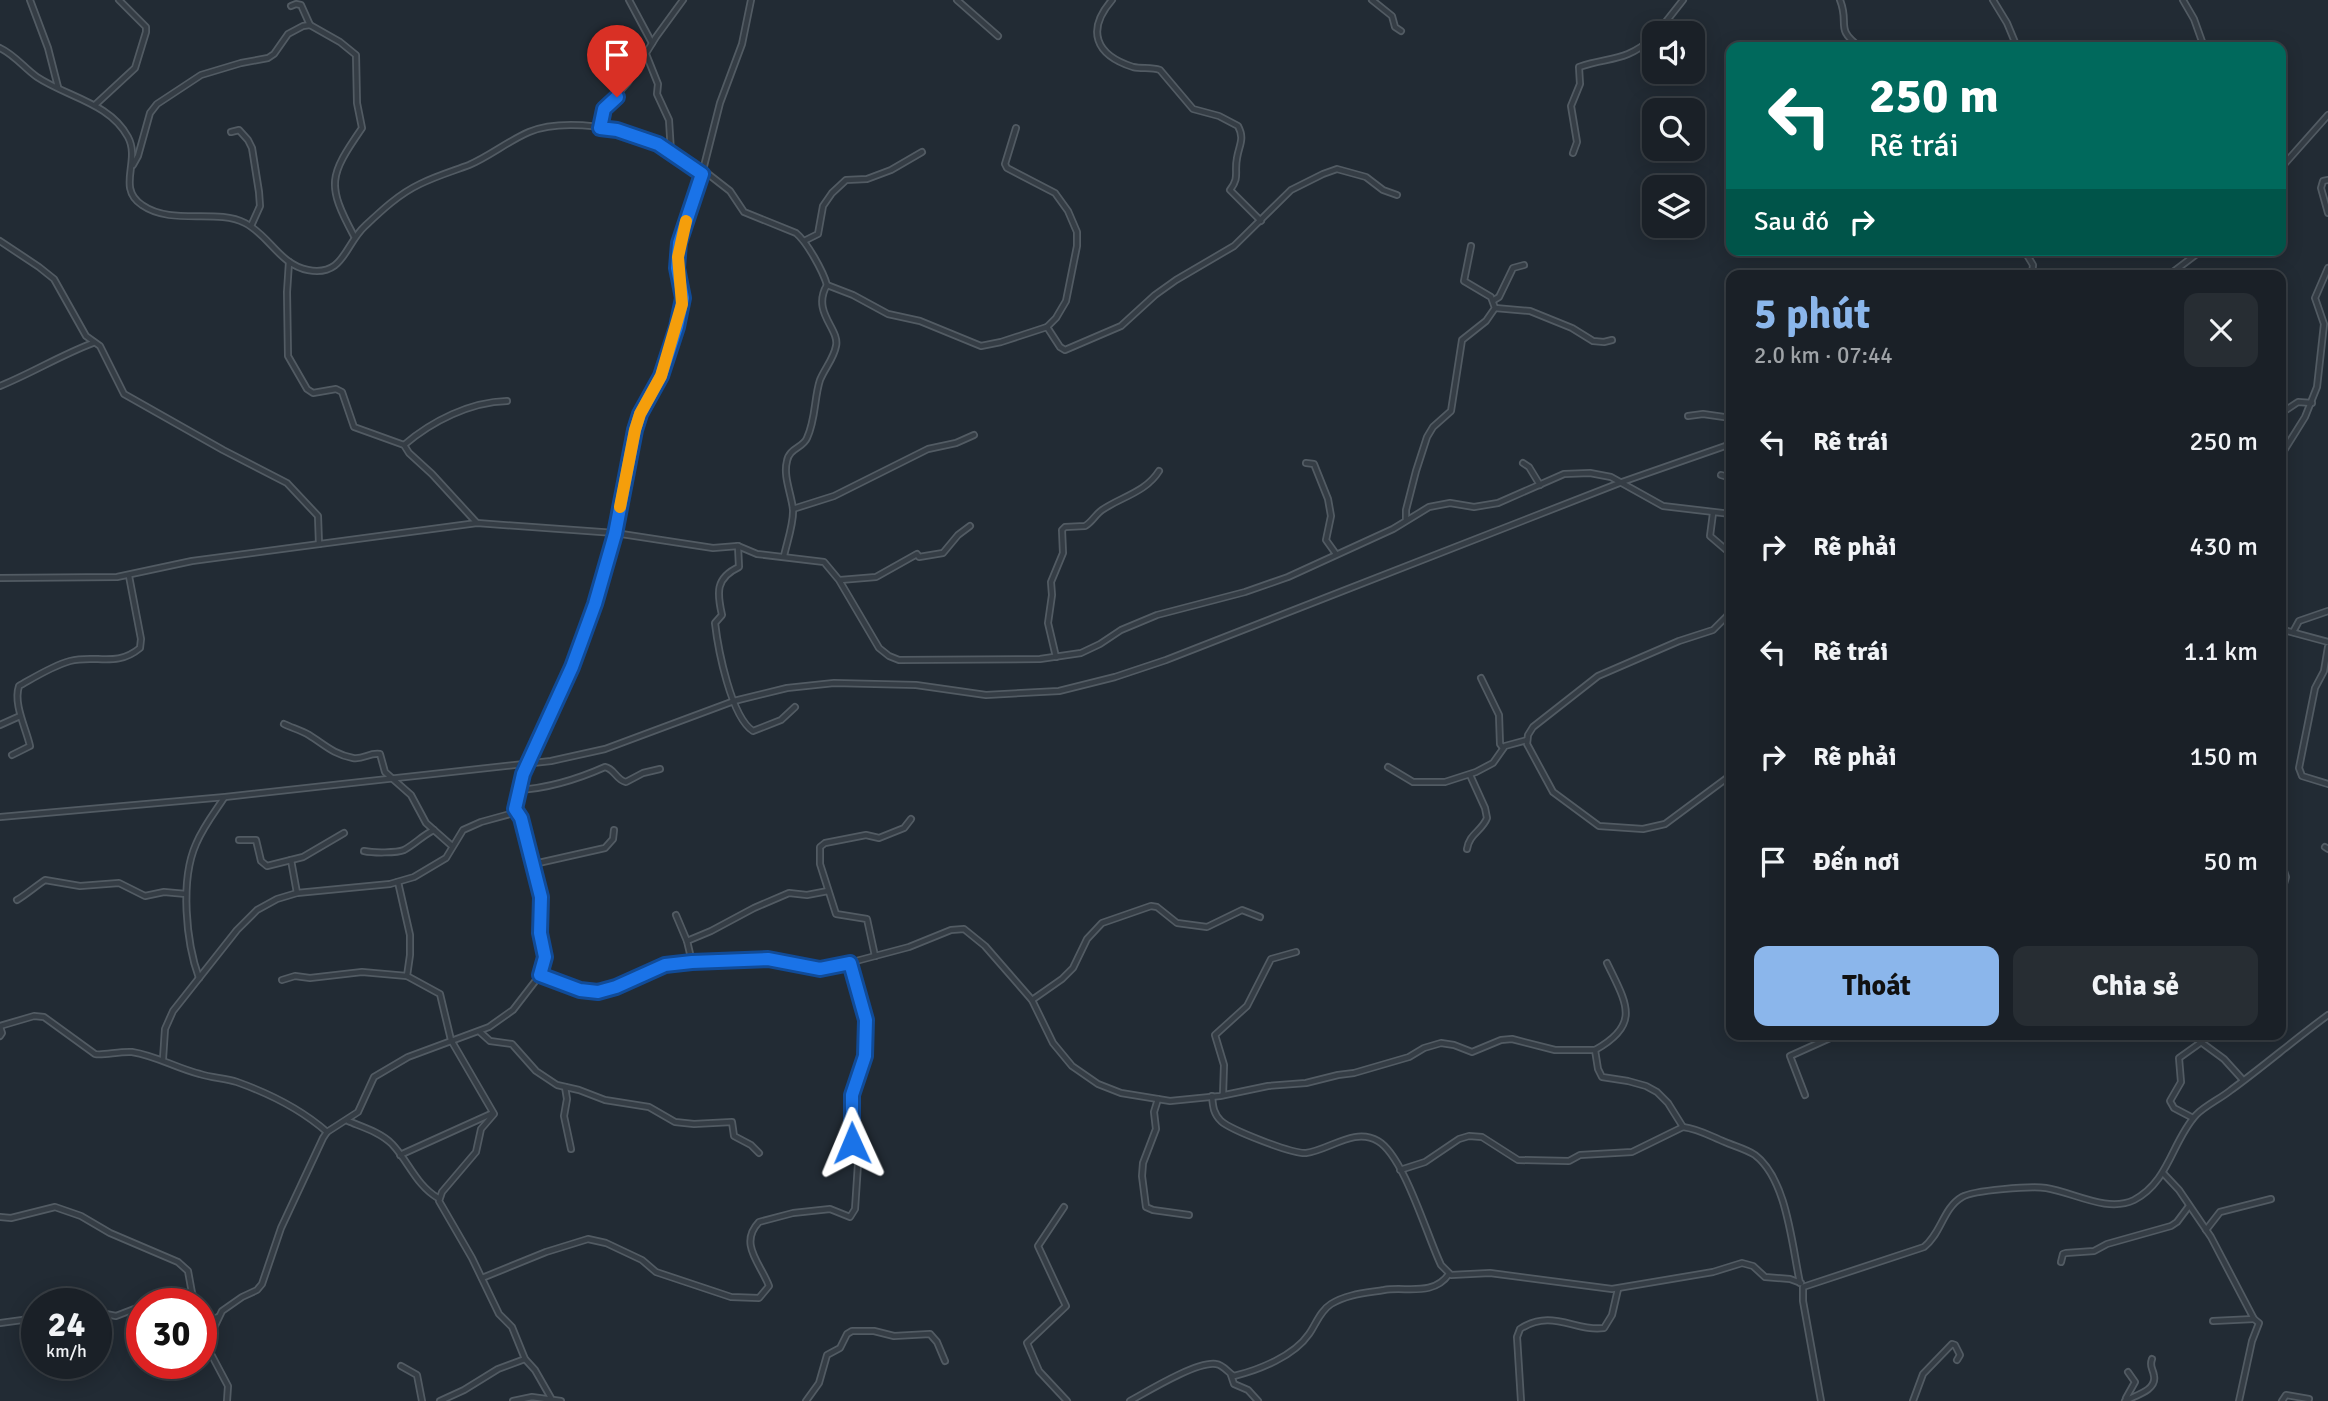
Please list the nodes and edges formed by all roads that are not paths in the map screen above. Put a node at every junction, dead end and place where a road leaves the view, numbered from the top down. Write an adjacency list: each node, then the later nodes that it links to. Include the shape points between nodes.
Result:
1 (30, 0): 25 (street)
2 (119, 0): 26 (street, via 146,27 145,37 133,71)
3 (629, 0): 21 (street)
4 (683, 0): 21 (street)
5 (751, 0): 36 (street)
6 (957, 0): 17 (street)
7 (1112, 0): 40 (street, via 1097,22 1099,43 1115,60 1160,70 1193,109 1238,126 1243,141 1236,182 1230,190)
8 (1372, 0): 16 (street, via 1392,16)
9 (1683, 0): 14 (street)
10 (1840, 0): 18 (street, via 1845,12 1843,29)
11 (1993, 0): 19 (street)
12 (2183, 0): 20 (street)
13 (290, 6): 15 (street, via 301,5)
14 (1667, 21)
15 (310, 25): 35 (street, via 288,34 268,58 201,75 157,104); 42 (street, via 356,55 362,128 341,160 334,181)
16 (1401, 31)
17 (998, 36)
18 (1853, 42)
19 (2015, 42)
20 (2202, 42)
21 (652, 43): 24 (street)
22 (1642, 46): 33 (street, via 1620,58 1579,67 1580,84 1571,106 1577,142)
23 (0, 48): 25 (street)
24 (646, 54): 28 (street, via 604,109); 32 (street, via 669,120)
25 (58, 88): 26 (street)
26 (95, 106): 35 (street, via 125,131 132,145)
27 (2328, 114): 34 (street)
28 (600, 128): 32 (street, via 642,137); 42 (street, via 561,125 531,131 413,188)
29 (1016, 128): 54 (street, via 1007,168 1060,198 1078,239 1066,301)
30 (230, 132): 41 (street, via 244,134 254,157 260,206)
31 (922, 152): 44 (street, via 867,179 846,180 823,206 818,234)
32 (671, 153): 36 (street)
33 (1573, 153)
34 (2286, 162)
35 (132, 166): 41 (street, via 130,192 150,210 238,220)
36 (703, 172): 44 (street, via 730,191 747,214 796,233); 81 (street, via 679,243 677,268 683,298 677,327 661,376 635,430)
37 (2328, 180): 39 (street, via 2320,188)
38 (1397, 195): 40 (street, via 1366,177 1335,169 1292,190)
39 (2328, 213)
40 (1261, 221): 54 (street, via 1225,253 1155,295 1121,326 1065,350)
41 (251, 226): 47 (street)
42 (354, 236): 47 (street, via 343,259 332,268 308,270)
43 (0, 241): 57 (street, via 54,279 82,331)
44 (804, 241): 51 (street)
45 (1471, 246): 52 (street, via 1464,281)
46 (2194, 256): 50 (street)
47 (289, 262): 65 (street, via 288,356 307,389 313,393 339,390 344,393 354,427)
48 (1524, 265): 52 (street, via 1513,268)
49 (2328, 268): 55 (street, via 2315,298)
50 (2176, 270)
51 (827, 285): 54 (street, via 888,314 920,321 981,346); 75 (street, via 822,304 836,345 819,384 806,440 787,457)
52 (1494, 300): 53 (street)
53 (1495, 308): 56 (street, via 1530,311 1593,341); 78 (street, via 1462,340 1451,411 1427,437)
54 (1047, 327)
55 (2325, 334): 60 (street)
56 (1612, 340)
57 (94, 342): 58 (street); 82 (street, via 127,397 291,486 318,516)
58 (0, 386)
59 (507, 401): 65 (street, via 456,413)
60 (2312, 403): 61 (street, via 2298,402); 67 (street)
61 (2286, 410)
62 (1688, 416): 63 (street)
63 (1726, 417)
64 (974, 435): 75 (street, via 928,449 834,496)
65 (404, 445): 79 (street)
66 (1726, 446): 73 (street)
67 (2286, 447)
68 (1306, 463): 85 (street, via 1314,464 1328,499 1332,521 1326,540)
69 (1523, 463): 74 (street)
70 (1159, 471): 95 (street, via 1140,490 1102,510 1085,526 1062,530 1063,553 1051,582 1048,623)
71 (1721, 475): 72 (street)
72 (1726, 476)
73 (1622, 482): 74 (street, via 1573,473); 76 (street, via 1663,506); 97 (street, via 1104,680 1059,691 986,695 916,685 834,682)
74 (1540, 485): 78 (street, via 1482,506 1436,505)
75 (793, 509): 86 (street)
76 (1713, 513): 77 (street); 84 (street, via 1710,536)
77 (1726, 514)
78 (1406, 521): 85 (street)
79 (477, 523): 81 (street); 82 (street)
80 (970, 526): 89 (street, via 943,553 917,554 876,576)
81 (615, 534): 83 (street, via 713,548); 105 (street, via 576,657)
82 (319, 544): 87 (street, via 192,561)
83 (738, 546): 86 (street, via 757,554); 97 (street, via 739,566 729,572 718,590 722,615 715,623)
84 (1726, 550)
85 (1336, 554): 95 (street, via 1288,577 1157,615 1091,649)
86 (784, 556): 89 (street, via 824,562)
87 (129, 576): 88 (street); 99 (street, via 140,648 111,661 67,662 19,686)
88 (0, 578)
89 (839, 580): 95 (street, via 879,648 894,658)
90 (2328, 611): 93 (street, via 2300,621)
91 (1726, 617): 102 (street, via 1713,630 1598,676 1533,726)
92 (2286, 630): 93 (street)
93 (2293, 632): 94 (street)
94 (2328, 645): 111 (street, via 2299,768 2302,776)
95 (1056, 657)
96 (1481, 678): 103 (street, via 1499,715)
97 (734, 701): 98 (street, via 753,731 781,720); 105 (street, via 605,749)
98 (795, 707)
99 (20, 716): 101 (street); 104 (street, via 30,746)
100 (284, 724): 109 (street, via 312,736 331,751 356,759 380,754 385,772)
101 (0, 725)
102 (1527, 740): 103 (street); 110 (street, via 1553,792 1599,826 1657,828)
103 (1503, 748): 108 (street, via 1493,763)
104 (12, 755)
105 (527, 765): 109 (street); 112 (street)
106 (1388, 767): 108 (street, via 1413,782 1445,782)
107 (660, 769): 112 (street, via 626,782 605,767 586,776)
108 (1470, 775): 122 (street, via 1487,818 1470,837)
109 (393, 779): 113 (street); 117 (street, via 411,795 420,816)
110 (1726, 779)
111 (2328, 783)
112 (519, 790): 114 (street)
113 (225, 797): 115 (street); 129 (street, via 194,847)
114 (515, 809): 121 (street, via 469,827); 125 (street)
115 (0, 817)
116 (911, 819): 127 (street, via 904,828 879,838 866,835 821,845 820,864)
117 (434, 830): 121 (street); 123 (street, via 402,851)
118 (614, 831): 125 (street, via 605,848)
119 (344, 833): 124 (street)
120 (239, 840): 124 (street, via 256,840 264,866)
121 (452, 846): 126 (street, via 440,863)
122 (1467, 849)
123 (365, 851)
124 (291, 860): 128 (street)
125 (534, 864): 139 (street, via 545,957)
126 (398, 882): 128 (street); 140 (street, via 410,934)
127 (828, 891): 133 (street, via 789,893); 135 (street, via 837,915 867,919)
128 (297, 893): 141 (street, via 257,910)
129 (186, 894): 130 (street, via 169,891 145,896 120,883 70,885 45,880); 141 (street, via 191,946)
130 (17, 900)
131 (676, 915): 133 (street)
132 (1260, 917): 143 (street, via 1242,910 1207,927 1177,923 1151,905 1112,918 1094,930 1073,968)
133 (687, 941): 136 (street)
134 (1296, 952): 156 (street, via 1271,959 1247,1006 1216,1035 1224,1065)
135 (875, 956): 137 (street); 143 (street, via 964,929)
136 (692, 962): 137 (street, via 768,959 820,969); 139 (street, via 665,965 598,992)
137 (850, 963): 179 (street, via 866,1020 865,1056 852,1095 851,1137 858,1164 855,1209 850,1217 830,1209 759,1222 750,1234 750,1249 769,1286 759,1298 731,1297 656,1272 642,1260 588,1239)
138 (1607, 963): 152 (street, via 1624,998 1627,1016 1613,1040)
139 (540, 975): 146 (street, via 513,1010)
140 (407, 976): 142 (street, via 362,972); 148 (street, via 440,994)
141 (200, 979): 153 (street, via 167,1021)
142 (282, 980)
143 (1032, 1000): 159 (street, via 1053,1042 1072,1066 1108,1088)
144 (2328, 1015): 154 (street)
145 (0, 1027): 147 (street); 153 (street, via 40,1016 95,1054 130,1052)
146 (480, 1032): 148 (street); 155 (street, via 490,1041 512,1044 536,1070)
147 (0, 1036)
148 (451, 1040): 160 (street); 162 (street, via 403,1059 374,1077 361,1109)
149 (1826, 1040): 157 (street, via 1790,1056)
150 (2197, 1040): 151 (street)
151 (2200, 1043): 154 (street, via 2224,1059); 161 (street, via 2179,1058 2181,1083 2170,1101)
152 (1595, 1050): 156 (street, via 1555,1050 1512,1039 1472,1052 1441,1043 1354,1073); 163 (street, via 1600,1076 1657,1092)
153 (163, 1059): 164 (street, via 246,1086 287,1105)
154 (2243, 1080): 161 (street)
155 (565, 1087): 165 (street); 166 (street, via 649,1107 676,1122 732,1122 735,1137)
156 (1223, 1095): 158 (street)
157 (1805, 1095)
158 (1212, 1096): 159 (street); 168 (street, via 1214,1111 1226,1125 1282,1148 1304,1153 1364,1136 1383,1144)
159 (1158, 1099): 174 (street, via 1156,1129 1143,1163 1146,1207)
160 (493, 1113): 167 (street); 170 (street, via 481,1129 476,1152)
161 (2193, 1119): 169 (street)
162 (347, 1121): 164 (street); 167 (street, via 383,1138)
163 (1684, 1127): 168 (street, via 1632,1152 1580,1155 1569,1161 1518,1160 1482,1137 1469,1136 1425,1162); 180 (street, via 1701,1130 1762,1163 1784,1205)
164 (327, 1132): 183 (street, via 281,1228 262,1284)
165 (570, 1149)
166 (759, 1153)
167 (400, 1155): 170 (street)
168 (1400, 1170): 178 (street, via 1435,1254)
169 (2163, 1172): 172 (street); 180 (street, via 2133,1201 2117,1204 2046,1188 1974,1192 1959,1198 1924,1247)
170 (438, 1198): 179 (street)
171 (2271, 1199): 176 (street, via 2220,1212)
172 (2189, 1206): 176 (street); 177 (street, via 2175,1225 2099,1250 2066,1253)
173 (1064, 1207): 204 (street, via 1038,1246 1066,1306 1027,1343 1039,1371)
174 (1189, 1215)
175 (0, 1217): 181 (street, via 55,1207 81,1216 178,1262 188,1271)
176 (2206, 1230): 184 (street)
177 (2061, 1262)
178 (1449, 1274): 182 (street, via 1490,1273); 194 (street, via 1439,1283 1413,1291 1384,1289 1335,1302 1321,1313 1295,1350)
179 (482, 1278): 188 (street, via 499,1314 512,1326)
180 (1802, 1285): 182 (street, via 1765,1277 1742,1263); 208 (street)
181 (193, 1288)
182 (1618, 1289): 207 (street, via 1604,1328 1546,1320 1518,1332)
183 (218, 1317): 198 (street, via 209,1348 228,1386)
184 (2254, 1319): 186 (street); 210 (street, via 2259,1324)
185 (21, 1320): 187 (street)
186 (2213, 1321)
187 (0, 1323)
188 (525, 1359): 195 (street); 200 (street)
189 (2152, 1359): 197 (street, via 2153,1384)
190 (1957, 1360): 209 (street, via 1960,1355 1952,1344 1923,1374)
191 (944, 1361): 203 (street, via 929,1334 852,1331 841,1347 827,1355 819,1383)
192 (401, 1366): 199 (street, via 418,1375)
193 (2128, 1372): 197 (street, via 2136,1382)
194 (1231, 1375): 205 (street, via 1221,1365 1212,1364 1172,1378); 206 (street, via 1234,1384)
195 (551, 1398): 201 (street); 202 (street)
196 (2309, 1399): 211 (street, via 2286,1395)
197 (2125, 1400)
198 (227, 1401)
199 (422, 1401)
200 (439, 1401)
201 (513, 1401)
202 (561, 1401)
203 (806, 1401)
204 (1066, 1401)
205 (1130, 1401)
206 (1258, 1401)
207 (1521, 1401)
208 (1821, 1401)
209 (1913, 1401)
210 (2239, 1401)
211 (2282, 1401)

